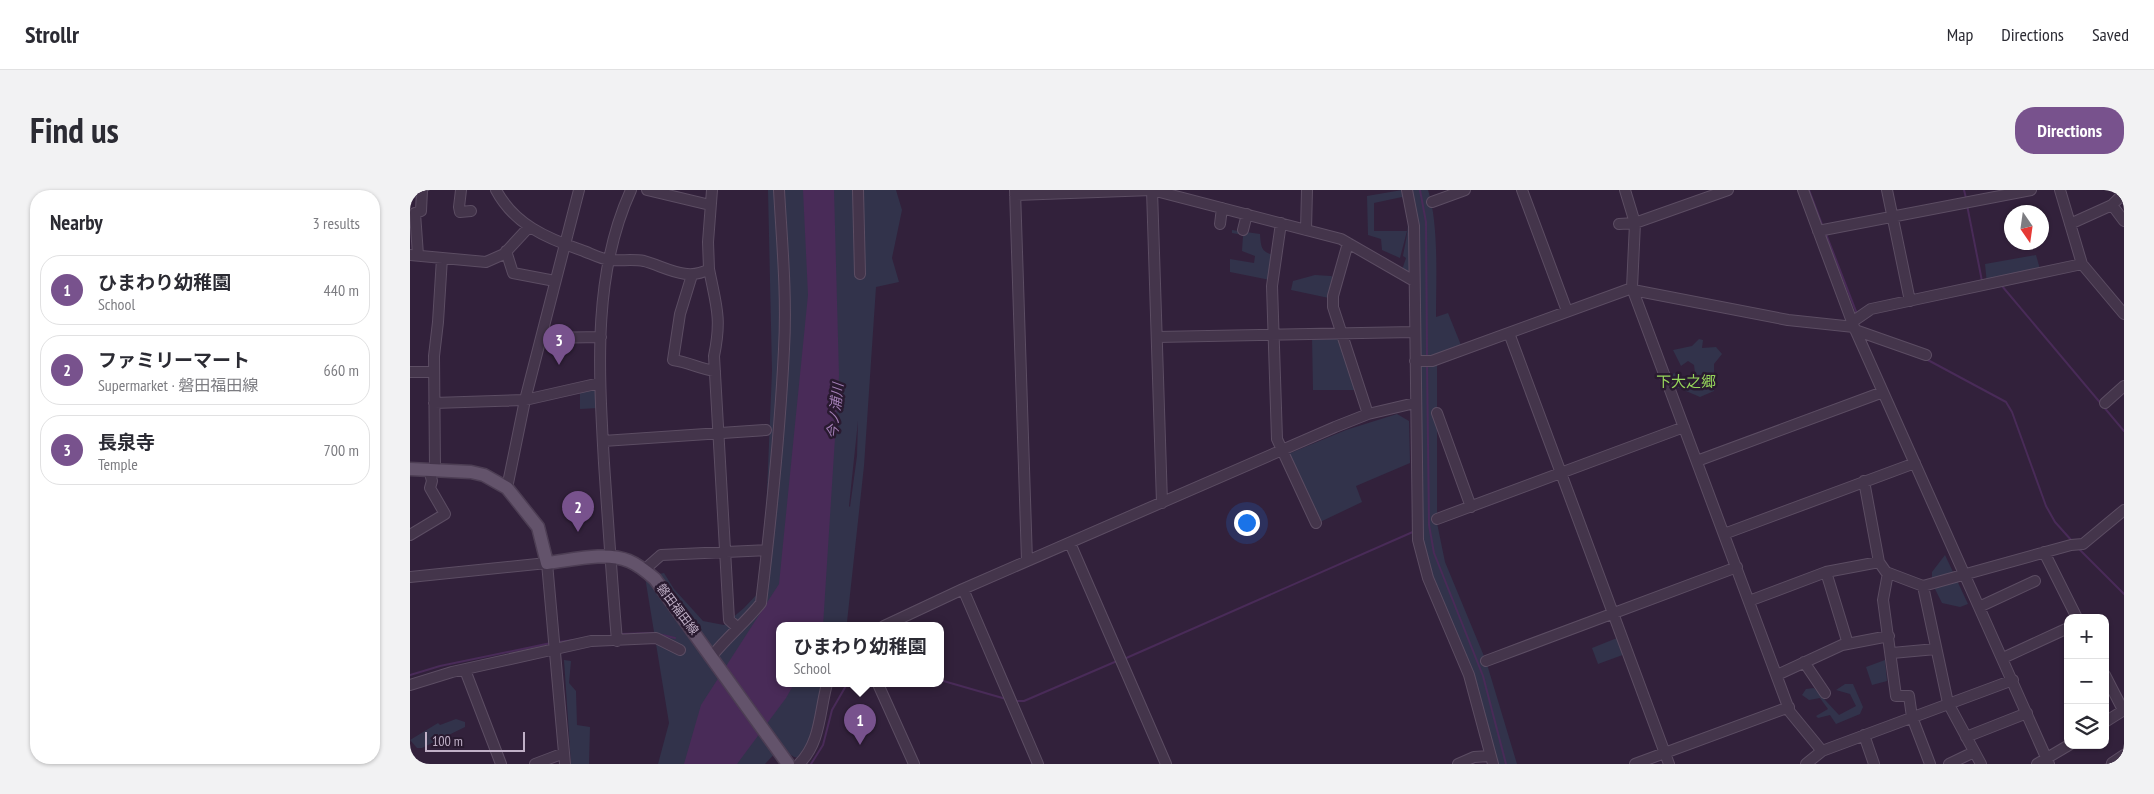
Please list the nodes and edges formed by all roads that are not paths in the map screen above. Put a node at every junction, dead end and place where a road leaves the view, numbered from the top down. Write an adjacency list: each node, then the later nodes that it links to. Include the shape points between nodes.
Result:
1 (422, 190): 45 (street, via 421,211 415,213)
2 (460, 190): 29 (street, via 460,212)
3 (496, 190): 38 (street, via 506,207)
4 (579, 190): 43 (street)
5 (631, 190): 47 (street, via 618,219)
6 (647, 190): 26 (street)
7 (712, 190): 26 (street)
8 (779, 190): 100 (street, via 784,349)
9 (858, 190): 50 (street)
10 (1152, 190): 22 (street); 28 (street); 63 (street)
11 (1307, 190): 12 (street); 40 (street)
12 (1316, 190)
13 (1407, 190): 52 (street, via 1414,226)
14 (1465, 190): 25 (street)
15 (1522, 190): 57 (street)
16 (1625, 190): 33 (street)
17 (1728, 190): 23 (street)
18 (1803, 190): 41 (street)
19 (1887, 190): 31 (street)
20 (2031, 190): 31 (street)
21 (2060, 190): 37 (street)
22 (1015, 193): 105 (street)
23 (1711, 193): 33 (street)
24 (2124, 193): 27 (street)
25 (1432, 202)
26 (710, 205): 49 (street)
27 (2112, 205): 32 (street); 37 (street)
28 (1222, 208): 30 (street); 35 (street)
29 (471, 211)
30 (1247, 214): 34 (street); 39 (street)
31 (1892, 217): 41 (street); 55 (street)
32 (2124, 221)
33 (1635, 222): 36 (street); 54 (street)
34 (1282, 223): 40 (street); 62 (street, via 1272,286)
35 (1220, 224)
36 (1619, 224)
37 (2070, 224): 48 (street)
38 (529, 227): 43 (street); 44 (street)
39 (1244, 230)
40 (1306, 230): 42 (street)
41 (1818, 231): 58 (street)
42 (1348, 242): 52 (street); 61 (street, via 1334,296 1335,316)
43 (564, 244): 47 (street); 53 (street)
44 (506, 251): 46 (street, via 496,258 478,262); 53 (street, via 513,273)
45 (414, 255): 46 (street)
46 (442, 258): 69 (street)
47 (608, 260): 51 (street, via 644,261 658,268); 65 (street)
48 (2082, 264): 55 (street); 56 (street)
49 (709, 269): 51 (street); 70 (street, via 718,304)
50 (860, 274)
51 (692, 275): 70 (street, via 680,314 673,360)
52 (1414, 281): 59 (street)
53 (555, 282): 64 (street)
54 (1633, 289): 57 (street); 58 (street, via 1788,320); 80 (street)
55 (1910, 301): 58 (street, via 1871,309)
56 (2122, 307)
57 (1567, 311): 60 (street)
58 (1854, 326): 66 (street); 73 (street)
59 (1414, 332): 61 (street); 67 (street)
60 (1509, 333): 67 (street, via 1432,361); 89 (street)
61 (1342, 334): 62 (street); 79 (street)
62 (1273, 335): 63 (street); 84 (street, via 1277,439)
63 (1157, 337): 92 (street)
64 (542, 338): 65 (street); 74 (street)
65 (601, 338): 71 (street)
66 (1926, 355)
67 (1416, 361): 77 (street)
68 (410, 372): 69 (street)
69 (434, 372): 75 (street)
70 (715, 372): 82 (street)
71 (600, 383): 74 (street); 83 (street)
72 (2124, 386): 76 (street)
73 (1883, 392): 85 (street); 86 (street)
74 (525, 400): 75 (street); 91 (street)
75 (434, 402): 88 (street)
76 (2104, 402)
77 (1415, 403): 79 (street); 156 (street, via 1418,540 1428,578 1469,675)
78 (1437, 413): 93 (street)
79 (1368, 414): 84 (street)
80 (1684, 427): 85 (street); 89 (street)
81 (766, 430): 82 (street)
82 (719, 434): 83 (street); 101 (street)
83 (603, 441): 103 (street)
84 (1282, 450): 92 (street); 96 (street)
85 (1697, 460): 97 (street)
86 (1915, 463): 90 (street); 111 (street)
87 (410, 469): 88 (main road)
88 (432, 469): 91 (main road, via 484,475); 98 (street, via 430,488 445,514)
89 (1561, 472): 93 (street); 118 (street)
90 (1864, 482): 97 (street); 106 (street)
91 (507, 488): 104 (main road, via 538,527)
92 (1162, 502): 99 (street)
93 (1471, 507): 95 (street)
94 (2124, 510): 102 (street, via 2083,544)
95 (1437, 519)
96 (1316, 523)
97 (1724, 534): 107 (street)
98 (410, 535)
99 (1070, 543): 105 (street); 165 (street)
100 (767, 550): 101 (street); 121 (street, via 761,603)
101 (726, 552): 108 (street, via 662,555); 121 (street, via 729,620)
102 (2044, 552): 111 (street); 119 (street)
103 (610, 558): 104 (main road, 磐田福田線); 108 (main road, 磐田福田線, via 628,560); 124 (street)
104 (547, 562): 112 (street); 127 (street)
105 (1027, 562): 115 (street)
106 (1879, 562): 109 (street); 110 (street)
107 (1737, 567): 116 (street); 118 (street)
108 (644, 570): 130 (main road, 磐田福田線, via 655,579)
109 (1826, 572): 116 (street); 125 (street)
110 (1888, 573): 114 (street); 123 (street, via 1883,600)
111 (1964, 574): 114 (street); 117 (street)
112 (410, 577)
113 (2035, 581): 117 (street)
114 (1923, 586): 126 (street)
115 (963, 589): 120 (street); 164 (street)
116 (1749, 600): 135 (street)
117 (1979, 607): 131 (street)
118 (1613, 613): 132 (street); 152 (street)
119 (2075, 614)
120 (893, 622)
121 (738, 628): 130 (street)
122 (2064, 630): 131 (street)
123 (1889, 636): 125 (street); 129 (street)
124 (617, 641): 127 (street, via 591,641); 128 (street, via 656,638)
125 (1848, 644): 133 (street)
126 (1936, 649): 129 (street); 142 (street)
127 (556, 650): 134 (street); 155 (street)
128 (680, 650)
129 (1892, 653): 146 (street, via 1896,696 1909,696)
130 (712, 656): 161 (main road, 磐田福田線)
131 (2003, 658): 136 (street)
132 (1486, 660)
133 (1804, 662): 135 (street); 141 (street)
134 (465, 670): 138 (street); 159 (street)
135 (1777, 675): 143 (street)
136 (2013, 680): 142 (street); 145 (street)
137 (2109, 682): 144 (street)
138 (410, 685)
139 (826, 687): 162 (street, via 816,739 810,754)
140 (879, 687): 163 (street)
141 (1825, 693)
142 (1948, 703): 146 (street); 149 (street)
143 (1789, 707): 151 (street, via 1794,718); 152 (street)
144 (2124, 710): 147 (street)
145 (2027, 713): 149 (street); 157 (street)
146 (1912, 717): 148 (street); 171 (street)
147 (2109, 719)
148 (1864, 735): 151 (street); 170 (street)
149 (1966, 737): 153 (street)
150 (2064, 749): 157 (street)
151 (1822, 751): 169 (street)
152 (1665, 752): 167 (street); 168 (street)
153 (1974, 752): 172 (street); 173 (street)
154 (2124, 755): 158 (street)
155 (565, 759): 160 (street)
156 (1492, 760): 166 (street, via 1474,757)
157 (2048, 762): 174 (street)
158 (2112, 763)
159 (500, 764)
160 (535, 764)
161 (788, 764)
162 (799, 764)
163 (914, 764)
164 (1038, 764)
165 (1166, 764)
166 (1458, 764)
167 (1635, 764)
168 (1670, 764)
169 (1806, 764)
170 (1874, 764)
171 (1930, 764)
172 (1949, 764)
173 (1981, 764)
174 (2037, 764)

